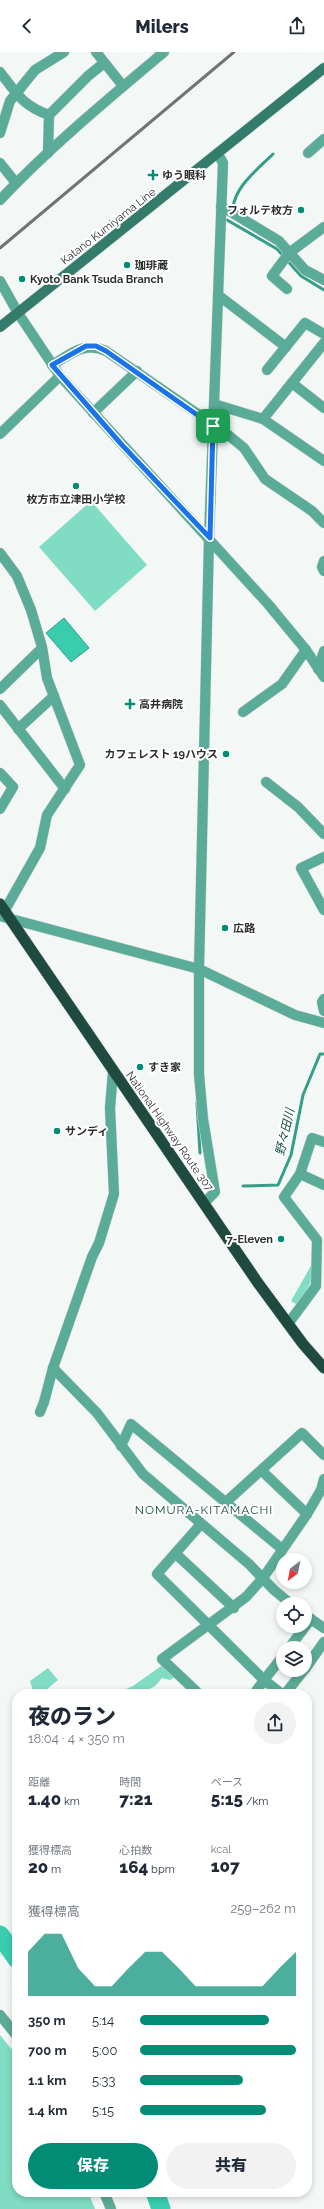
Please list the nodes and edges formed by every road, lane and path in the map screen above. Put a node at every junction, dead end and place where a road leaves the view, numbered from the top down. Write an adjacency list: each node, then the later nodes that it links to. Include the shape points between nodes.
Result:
1 (64, 52): 8 (street, via 35,70)
2 (96, 52): 4 (street)
3 (164, 52): 7 (street)
4 (104, 63): 7 (street); 9 (street)
5 (324, 68): 13 (main road, Katano Kumiyama Line)
6 (0, 72): 8 (street)
7 (123, 86): 12 (street)
8 (16, 94): 9 (street, via 33,110); 10 (street, via 10,100)
9 (49, 115): 12 (street)
10 (0, 133)
11 (324, 139): 14 (street)
12 (48, 153): 16 (street)
13 (218, 154): 18 (street, via 223,163); 25 (main road, Katano Kumiyama Line)
14 (308, 154)
15 (0, 164): 16 (street)
16 (16, 183): 17 (street)
17 (0, 200)
18 (221, 206): 20 (street, via 279,242); 24 (street)
19 (324, 228): 20 (street)
20 (285, 258): 21 (street); 23 (street, via 272,276)
21 (324, 280)
22 (0, 281): 25 (street)
23 (287, 289)
24 (218, 294): 29 (street); 35 (street)
25 (18, 313): 26 (main road, Katano Kumiyama Line); 30 (street)
26 (0, 327)
27 (324, 334): 29 (street, via 305,323)
28 (324, 343): 34 (street)
29 (286, 347): 31 (street)
30 (52, 365): 32 (street, via 86,346 96,346); 33 (street)
31 (267, 370)
32 (137, 371): 37 (street); 39 (street)
33 (60, 376): 37 (street); 40 (street)
34 (292, 383): 36 (street); 38 (street)
35 (214, 404): 38 (street); 39 (street)
36 (324, 408)
37 (93, 413): 43 (street)
38 (264, 419): 41 (street)
39 (213, 426): 42 (street, via 244,448 265,479 312,511); 43 (street)
40 (0, 434)
41 (324, 461)
42 (324, 523)
43 (210, 538): 48 (street); 64 (street)
44 (0, 553): 52 (street, via 18,576 31,610 42,647 47,678)
45 (324, 561): 46 (street)
46 (324, 572)
47 (39, 650): 51 (street)
48 (306, 650): 50 (street); 54 (street, via 282,684)
49 (324, 651): 50 (street)
50 (322, 673)
51 (0, 689)
52 (54, 696): 55 (street); 58 (street, via 80,765)
53 (0, 705): 55 (street)
54 (244, 712)
55 (18, 729): 58 (street)
56 (0, 773): 59 (street, via 13,787)
57 (266, 782): 60 (street, via 298,807)
58 (65, 789): 63 (street, via 47,815 40,848)
59 (0, 809)
60 (324, 834)
61 (324, 857): 62 (street, via 301,868)
62 (324, 910)
63 (4, 912): 64 (street); 68 (highway, National Highway Route 307)
64 (199, 969): 67 (street, via 295,1015); 72 (street, via 199,1074 203,1119 215,1192)
65 (324, 1000): 66 (street)
66 (324, 1011)
67 (324, 1023)
68 (113, 1072): 72 (highway, National Highway Route 307); 74 (street, via 110,1108 114,1194 99,1244 92,1257)
69 (324, 1142): 70 (street, via 312,1138)
70 (300, 1174): 71 (street); 73 (street, via 284,1197 317,1240 316,1286)
71 (324, 1185)
72 (204, 1203): 73 (highway, National Highway Route 307)
73 (288, 1324): 75 (highway, National Highway Route 307)
74 (53, 1368): 76 (street); 77 (street, via 97,1413)
75 (324, 1368)
76 (40, 1412)
77 (121, 1446): 81 (street, via 131,1424); 83 (street, via 143,1474)
78 (324, 1455): 79 (street, via 302,1433)
79 (262, 1471): 81 (street); 82 (street)
80 (324, 1479): 82 (street, via 321,1490)
81 (226, 1502): 84 (street)
82 (307, 1514): 84 (street)
83 (201, 1524): 85 (street); 86 (street)
84 (282, 1549): 86 (street)
85 (176, 1554): 88 (street); 90 (street, via 157,1574)
86 (263, 1578): 87 (street); 88 (street)
87 (282, 1597)
88 (234, 1608): 90 (street)
89 (312, 1620): 91 (street)
90 (209, 1624): 96 (street); 97 (street, via 162,1659)
91 (324, 1628)
92 (324, 1642): 93 (street)
93 (312, 1658)
94 (276, 1665): 96 (street)
95 (297, 1677): 100 (street)
96 (264, 1680): 98 (street); 99 (street)
97 (194, 1689)
98 (258, 1689)
99 (276, 1689)
100 (287, 1689)
101 (0, 2015): 102 (street)
102 (12, 2030)
103 (106, 2197): 104 (street)
104 (110, 2209)

